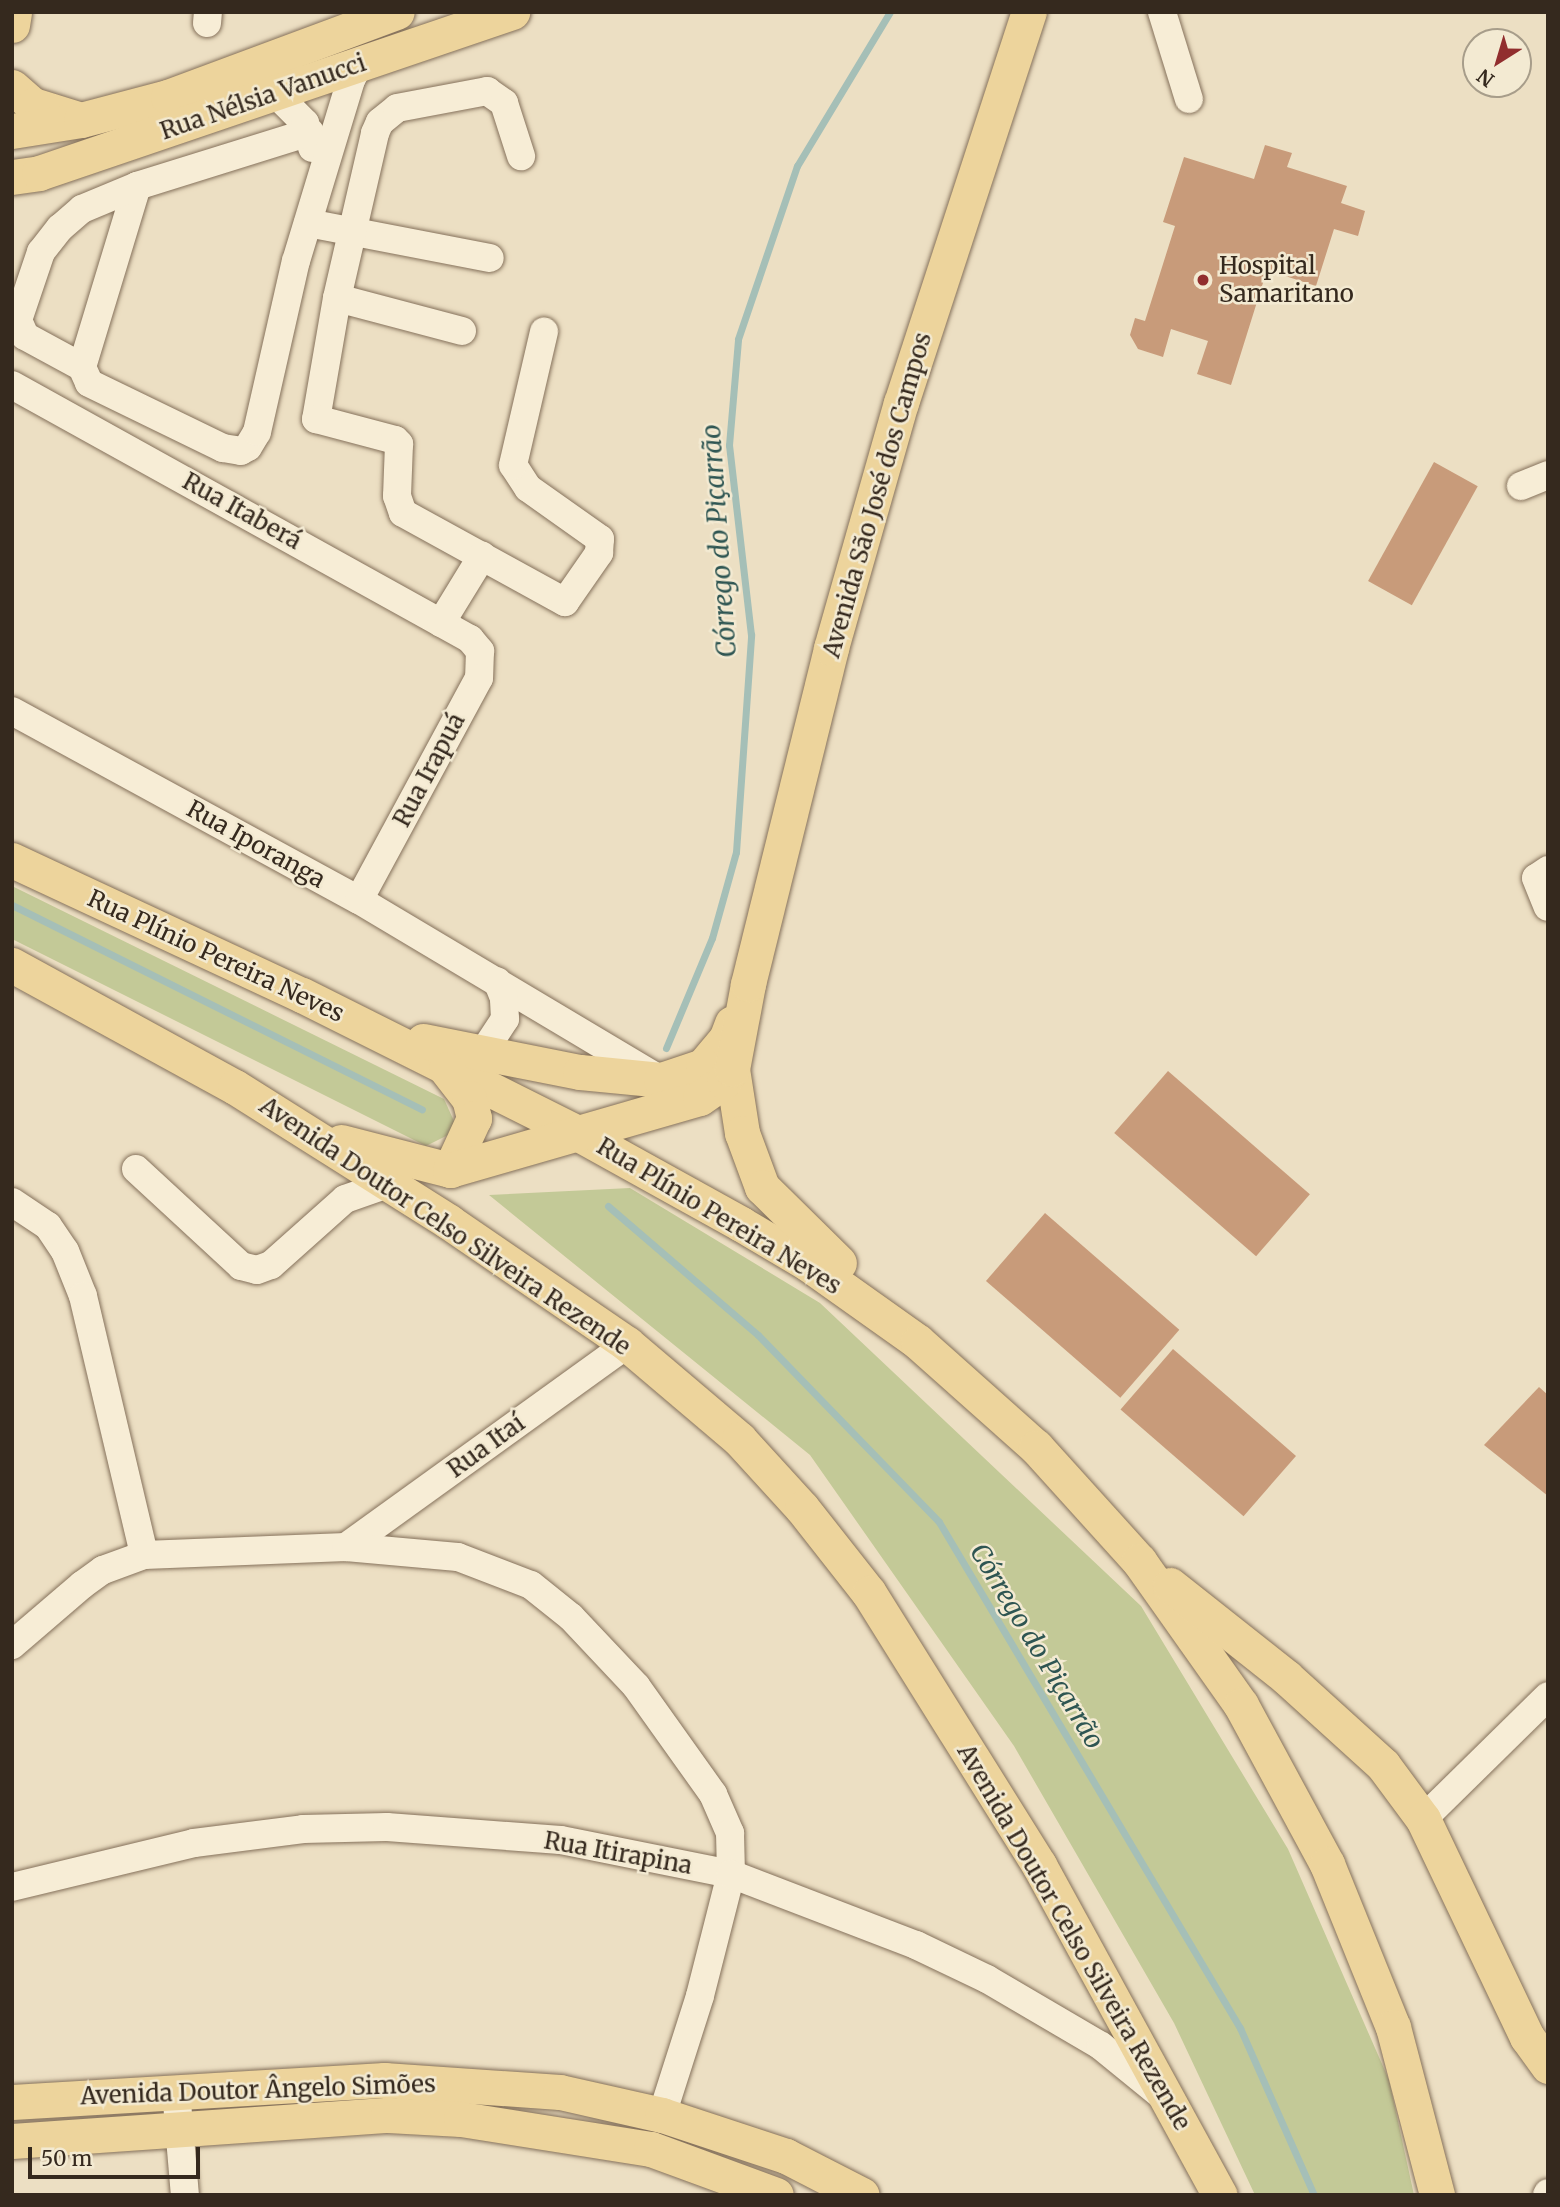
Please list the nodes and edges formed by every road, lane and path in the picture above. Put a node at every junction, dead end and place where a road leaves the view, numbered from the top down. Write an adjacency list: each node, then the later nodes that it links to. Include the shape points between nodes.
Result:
1 (14, 12): 6 (main road)
2 (397, 12): 11 (main road, Rua Nélsia Vanucci, via 168,97)
3 (512, 12): 7 (main road, Rua Nélsia Vanucci)
4 (1029, 12): 38 (main road, Avenida São José dos Campos, via 901,403 831,648)
5 (1162, 12): 10 (street)
6 (12, 25)
7 (360, 63): 9 (main road, Rua Nélsia Vanucci); 17 (street)
8 (12, 87): 11 (main road, via 33,105)
9 (276, 93): 13 (street); 15 (main road, Rua Nélsia Vanucci, via 39,173)
10 (1188, 99)
11 (81, 120): 12 (main road, Rua Nélsia Vanucci)
12 (12, 131)
13 (310, 132): 16 (street); 17 (street)
14 (521, 156): 19 (street, via 504,103 487,92 397,108 380,122 375,134)
15 (12, 177)
16 (136, 186): 24 (street); 24 (street, via 82,209 60,228 41,252 18,320 25,336)
17 (318, 196): 18 (street)
18 (308, 223): 19 (street); 24 (street, via 257,432 248,447 241,451 223,448 89,383)
19 (353, 232): 20 (street); 21 (street)
20 (490, 258)
21 (337, 298): 22 (street); 28 (street, via 313,416 399,444 397,496 403,513)
22 (462, 331)
23 (544, 332): 28 (street, via 513,465 528,488 595,533 601,547 565,602)
24 (82, 367)
25 (12, 385): 29 (street, Rua Itaberá)
26 (1548, 475): 27 (street)
27 (1521, 486)
28 (482, 556): 29 (street)
29 (441, 623): 30 (street, Rua Itaberá)
30 (470, 639): 34 (street, Rua Irapuá, via 480,651 479,678)
31 (12, 711): 34 (street, Rua Iporanga)
32 (12, 860): 41 (main road, Rua Plínio Pereira Neves)
33 (1548, 870): 35 (street, via 1536,878)
34 (359, 900): 37 (street, Rua Iporanga)
35 (1548, 907)
36 (12, 965): 40 (main road, Avenida Doutor Celso Silveira Rezende)
37 (496, 981): 42 (street, via 505,998 505,1019); 45 (street, Rua Iporanga)
38 (748, 984): 44 (main road, Avenida São José dos Campos); 45 (main road, Avenida São José dos Campos, via 726,1039 713,1056 689,1073)
39 (12, 985): 40 (main road)
40 (87, 1003): 47 (main road, Avenida Doutor Celso Silveira Rezende)
41 (335, 1012): 42 (main road, Avenida São José dos Campos, via 425,1042); 43 (main road, Rua Plínio Pereira Neves)
42 (482, 1054): 45 (main road, Avenida São José dos Campos, via 620,1078)
43 (443, 1066): 46 (main road, Rua Plínio Pereira Neves); 49 (main road, via 469,1098 474,1118)
44 (732, 1069): 46 (main road, via 724,1081 699,1098); 53 (main road, Avenida São José dos Campos, via 742,1133 762,1186)
45 (661, 1080)
46 (577, 1132): 49 (main road); 53 (main road, Rua Plínio Pereira Neves, via 807,1263)
47 (327, 1145): 49 (main road); 50 (main road, Avenida Doutor Celso Silveira Rezende); 51 (street)
48 (136, 1170): 51 (street, via 241,1266 257,1270 271,1265)
49 (450, 1170)
50 (388, 1184): 51 (street); 54 (main road, Avenida Doutor Celso Silveira Rezende)
51 (345, 1199)
52 (12, 1202): 56 (street, via 48,1226 65,1251 83,1296)
53 (918, 1342): 57 (main road, Rua Plínio Pereira Neves, via 1036,1447)
54 (627, 1344): 55 (street, Rua Itaí); 66 (main road, Avenida Doutor Celso Silveira Rezende, via 739,1439 802,1507 869,1592 1039,1865)
55 (346, 1547): 56 (street); 61 (street, via 458,1557 493,1566 531,1584 571,1617 636,1686 713,1794 730,1833)
56 (144, 1555): 58 (street, via 103,1570)
57 (1139, 1561): 60 (main road, via 1286,1677 1373,1756); 74 (main road, Rua Plínio Pereira Neves, via 1241,1705 1327,1864 1393,2027)
58 (12, 1645)
59 (1548, 1696): 60 (street)
60 (1423, 1819): 63 (main road, via 1527,2037)
61 (731, 1874): 62 (street, Rua Itirapina, via 561,1840 387,1827 303,1829 194,1843); 66 (street, Rua Itirapina, via 916,1945 987,1979 1101,2046); 67 (street, via 700,1996)
62 (12, 1887)
63 (1548, 2066)
64 (176, 2091): 65 (main road, Avenida Doutor Ângelo Simões); 67 (main road, Avenida Doutor Ângelo Simões, via 384,2080 454,2082 560,2092); 68 (street)
65 (12, 2102)
66 (1171, 2102): 73 (main road, Avenida Doutor Celso Silveira Rezende)
67 (662, 2115): 72 (main road, Avenida Doutor Ângelo Simões, via 786,2156)
68 (179, 2128): 69 (main road, Avenida Doutor Ângelo Simões); 70 (street); 71 (main road, Avenida Doutor Ângelo Simões, via 388,2115 461,2119 651,2149)
69 (12, 2141)
70 (185, 2195)
71 (776, 2195)
72 (862, 2195)
73 (1220, 2195)
74 (1437, 2195)

